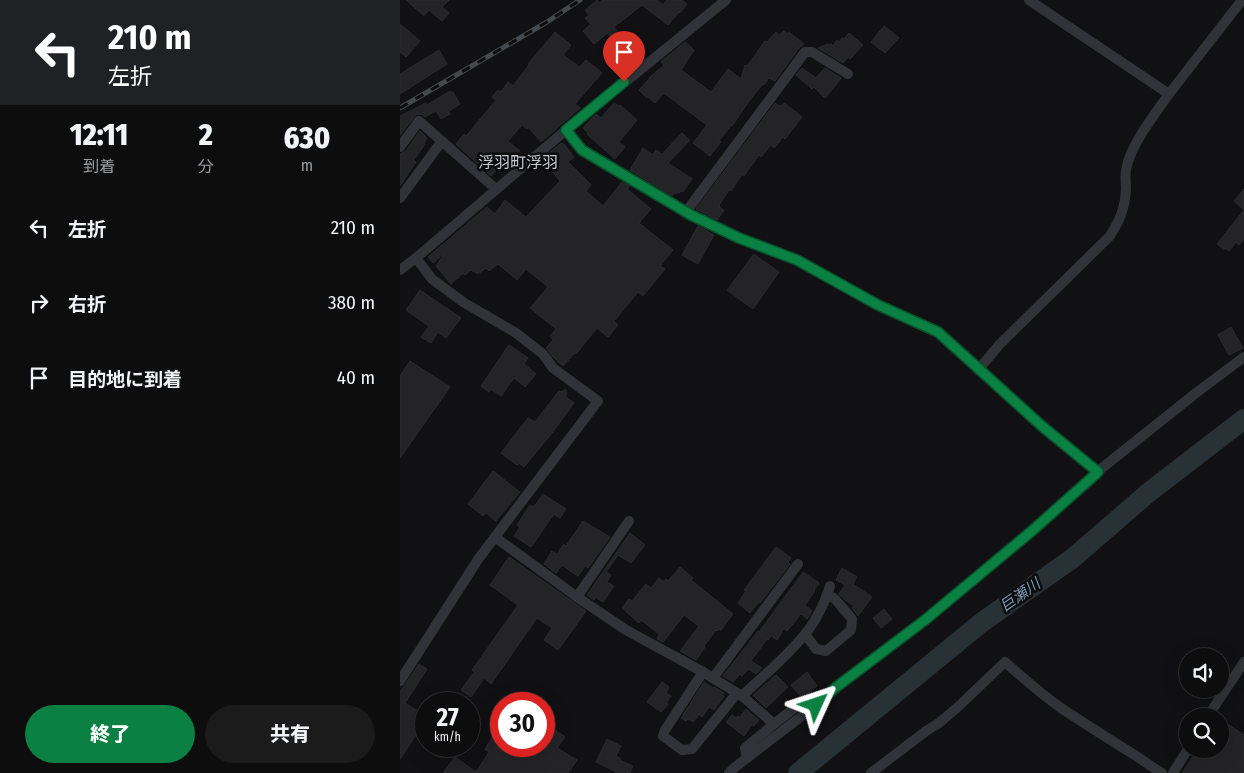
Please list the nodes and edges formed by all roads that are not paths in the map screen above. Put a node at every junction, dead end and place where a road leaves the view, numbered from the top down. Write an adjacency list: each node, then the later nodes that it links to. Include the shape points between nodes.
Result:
1 (726, 0): 6 (street)
2 (1029, 0): 5 (street)
3 (1242, 0): 5 (street)
4 (848, 74): 11 (street, via 812,52 805,52)
5 (1169, 94): 15 (street, via 1132,150 1126,170 1124,206 1110,236 1000,344)
6 (566, 130): 9 (street); 11 (street, via 582,150)
7 (442, 141): 8 (street, via 419,121); 9 (street); 10 (street)
8 (400, 147)
9 (496, 189): 12 (street)
10 (400, 198)
11 (686, 212): 15 (street, via 739,238 797,260 878,305 938,332)
12 (416, 258): 13 (street); 18 (street, via 432,279 462,302 516,333 544,354 553,368 598,401)
13 (400, 270)
14 (1244, 358): 16 (street)
15 (978, 370): 16 (street)
16 (1098, 472): 28 (street, via 925,620)
17 (629, 521): 20 (street)
18 (495, 537): 20 (street); 25 (street)
19 (798, 564): 24 (street)
20 (577, 597): 23 (street, via 626,630)
21 (804, 634): 21 (street, via 828,590 852,618 851,630 826,651 816,649); 26 (street, via 795,646)
22 (1244, 662): 27 (street)
23 (703, 672): 24 (street); 26 (street, via 663,736 682,750 692,749)
24 (713, 678): 26 (street)
25 (400, 680)
26 (739, 695): 29 (street)
27 (1213, 708)
28 (811, 709): 29 (street, via 797,706); 30 (street)
29 (774, 724): 30 (street, via 745,748)
30 (747, 758): 32 (street)
31 (1182, 758): 35 (street)
32 (729, 773)
33 (871, 773): 34 (street, via 960,705 1005,662 1060,708)
34 (1162, 773)
35 (1173, 773)

